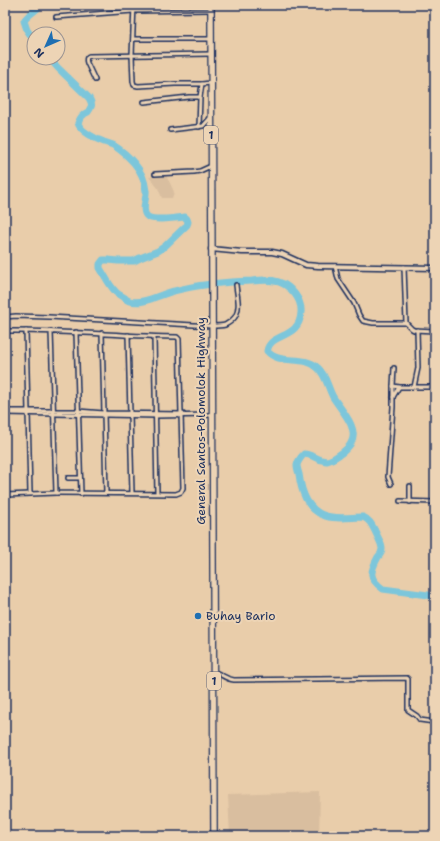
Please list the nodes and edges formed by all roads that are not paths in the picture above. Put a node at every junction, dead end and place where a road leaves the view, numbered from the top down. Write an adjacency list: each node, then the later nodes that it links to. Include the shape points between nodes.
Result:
1 (134, 5): 3 (street)
2 (211, 8): 3 (street); 5 (highway, General Santos-Polomolok Highway / 1)
3 (133, 11): 4 (street); 6 (street)
4 (56, 17)
5 (211, 39): 6 (street); 7 (highway, General Santos-Polomolok Highway / 1)
6 (133, 40): 8 (street)
7 (210, 54): 8 (street); 10 (highway, General Santos-Polomolok Highway / 1)
8 (132, 55): 9 (street, via 88,57 87,63); 11 (street, via 135,86)
9 (96, 80)
10 (210, 83): 11 (street); 14 (highway, General Santos-Polomolok Highway / 1)
11 (202, 84): 12 (street)
12 (200, 97): 13 (street); 15 (street)
13 (144, 102)
14 (211, 117): 15 (street); 17 (highway, General Santos-Polomolok Highway / 1)
15 (199, 127): 16 (street)
16 (170, 130)
17 (211, 166): 18 (street, via 194,172); 19 (highway, General Santos-Polomolok Highway / 1)
18 (155, 174)
19 (211, 249): 20 (street, via 272,252 306,265); 26 (highway, General Santos-Polomolok Highway / 1)
20 (335, 266): 21 (street); 25 (street, via 338,279 363,321)
21 (404, 267): 22 (street); 25 (street)
22 (435, 268)
23 (236, 285): 26 (street, via 236,315 223,326)
24 (5, 318): 26 (street, via 49,317)
25 (406, 323): 28 (street)
26 (212, 326): 50 (highway, General Santos-Polomolok Highway / 1)
27 (26, 330): 29 (street); 30 (street); 43 (street)
28 (417, 330): 31 (street); 39 (street, via 418,368)
29 (5, 331)
30 (51, 331): 32 (street); 44 (street)
31 (435, 331)
32 (76, 332): 33 (street); 45 (street)
33 (102, 333): 34 (street); 46 (street)
34 (128, 335): 35 (street); 47 (street)
35 (154, 337): 48 (street); 49 (street, via 179,339)
36 (394, 368): 37 (street)
37 (393, 386): 38 (street); 41 (street)
38 (399, 387): 39 (street); 41 (street)
39 (414, 387): 40 (street)
40 (435, 387)
41 (393, 397): 53 (street, via 388,477)
42 (5, 412): 43 (street)
43 (28, 412): 44 (street); 55 (street)
44 (54, 412): 45 (street); 56 (street)
45 (78, 413): 46 (street); 52 (street)
46 (104, 414): 47 (street); 57 (street)
47 (130, 414): 48 (street); 58 (street)
48 (156, 415): 49 (street); 59 (street)
49 (182, 415): 50 (street); 59 (street, via 183,490 179,493)
50 (212, 415): 65 (highway, General Santos-Polomolok Highway / 1)
51 (68, 478): 52 (street)
52 (80, 478): 60 (street)
53 (391, 484)
54 (410, 486): 63 (street)
55 (30, 493): 56 (street); 61 (street)
56 (56, 493): 60 (street)
57 (106, 493): 58 (street); 60 (street)
58 (132, 493): 59 (street)
59 (157, 493)
60 (81, 494)
61 (5, 495)
62 (400, 501): 63 (street)
63 (410, 502): 64 (street)
64 (435, 502)
65 (214, 672): 66 (street, via 234,680 407,678 408,710 420,720); 67 (highway, General Santos-Polomolok Highway / 1)
66 (434, 722)
67 (214, 836)

